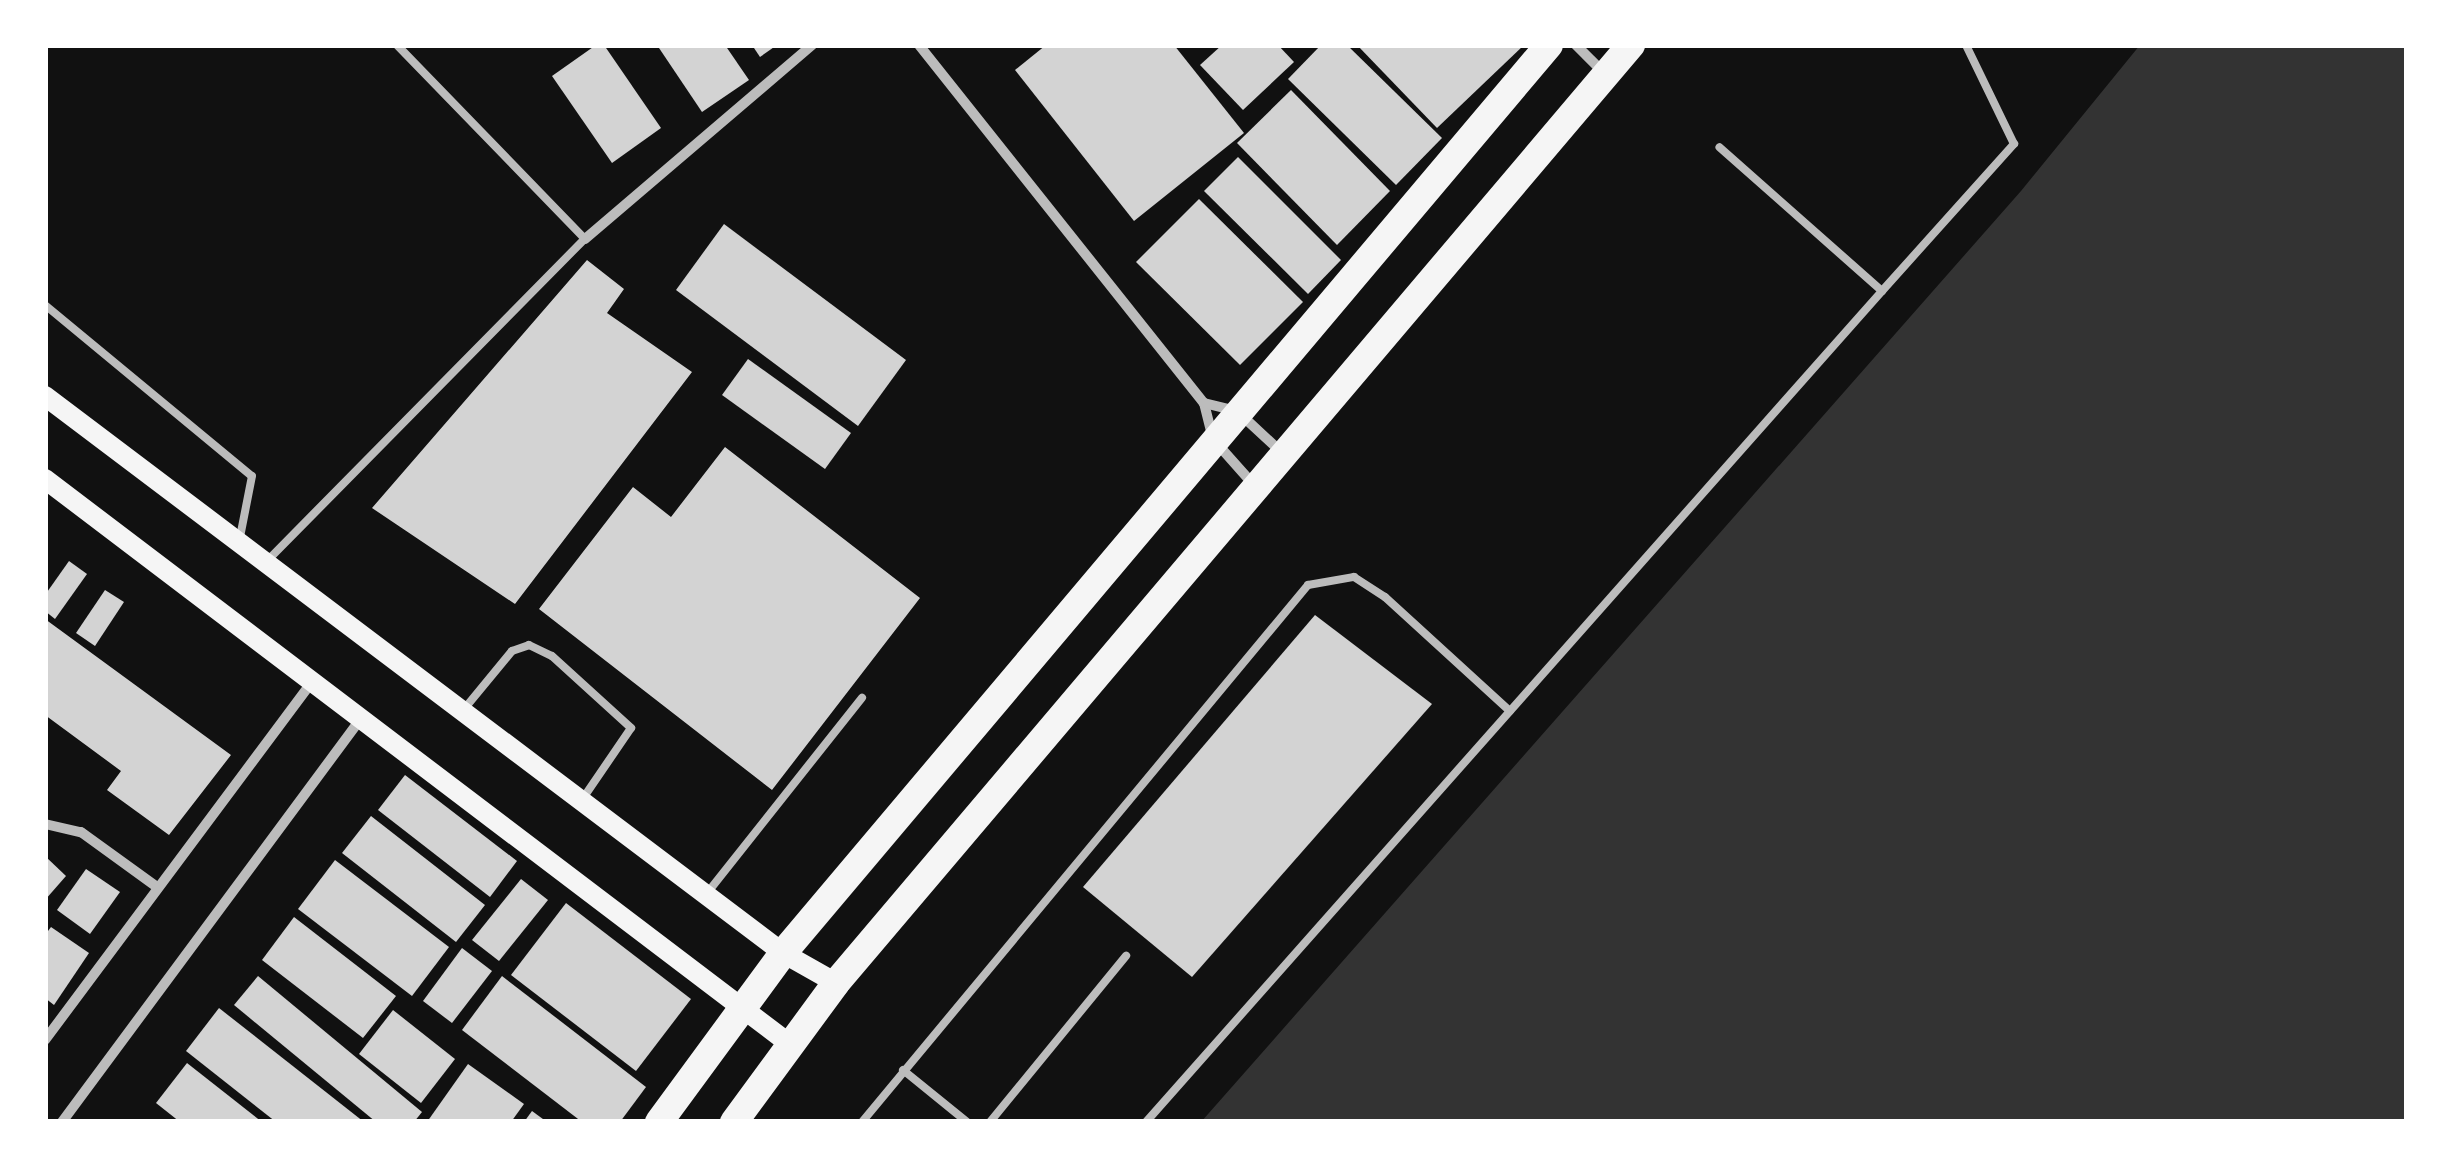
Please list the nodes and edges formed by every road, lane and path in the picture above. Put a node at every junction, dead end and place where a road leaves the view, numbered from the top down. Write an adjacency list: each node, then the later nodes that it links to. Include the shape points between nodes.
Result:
1 (397, 45): 10 (lane)
2 (812, 45): 10 (street)
3 (919, 45): 14 (street)
4 (1549, 45): 15 (highway)
5 (1576, 45): 8 (street)
6 (1631, 45): 8 (highway)
7 (1966, 45): 11 (lane, via 2014,144)
8 (1603, 72): 17 (highway)
9 (1718, 147): 11 (lane)
10 (585, 239): 21 (lane)
11 (1882, 291): 24 (lane)
12 (45, 304): 20 (lane, via 252,476)
13 (45, 396): 20 (main road)
14 (1204, 402): 15 (street); 16 (street)
15 (1238, 412): 16 (highway); 17 (street)
16 (1213, 439): 19 (street); 31 (highway)
17 (1280, 451): 19 (highway)
18 (45, 479): 22 (main road)
19 (1252, 484): 33 (highway)
20 (238, 545): 21 (main road)
21 (264, 564): 25 (main road)
22 (314, 679): 26 (main road); 29 (street)
23 (862, 698): 30 (lane)
24 (1510, 711): 37 (lane, via 1385,597 1354,577 1308,585); 44 (lane)
25 (462, 712): 27 (main road); 27 (lane, via 512,651 529,645 552,656 632,728)
26 (363, 716): 34 (main road); 38 (street)
27 (582, 800): 30 (main road)
28 (45, 824): 29 (street, via 81,832)
29 (157, 887): 35 (street)
30 (708, 892): 31 (main road)
31 (783, 954): 33 (main road); 34 (highway)
32 (1126, 956): 43 (lane)
33 (836, 983): 36 (highway)
34 (740, 1011): 36 (main road); 39 (highway)
35 (45, 1040)
36 (792, 1045): 40 (highway)
37 (903, 1070): 41 (lane); 42 (lane)
38 (62, 1122)
39 (659, 1122)
40 (734, 1122)
41 (862, 1122)
42 (968, 1122)
43 (990, 1122)
44 (1146, 1122)

